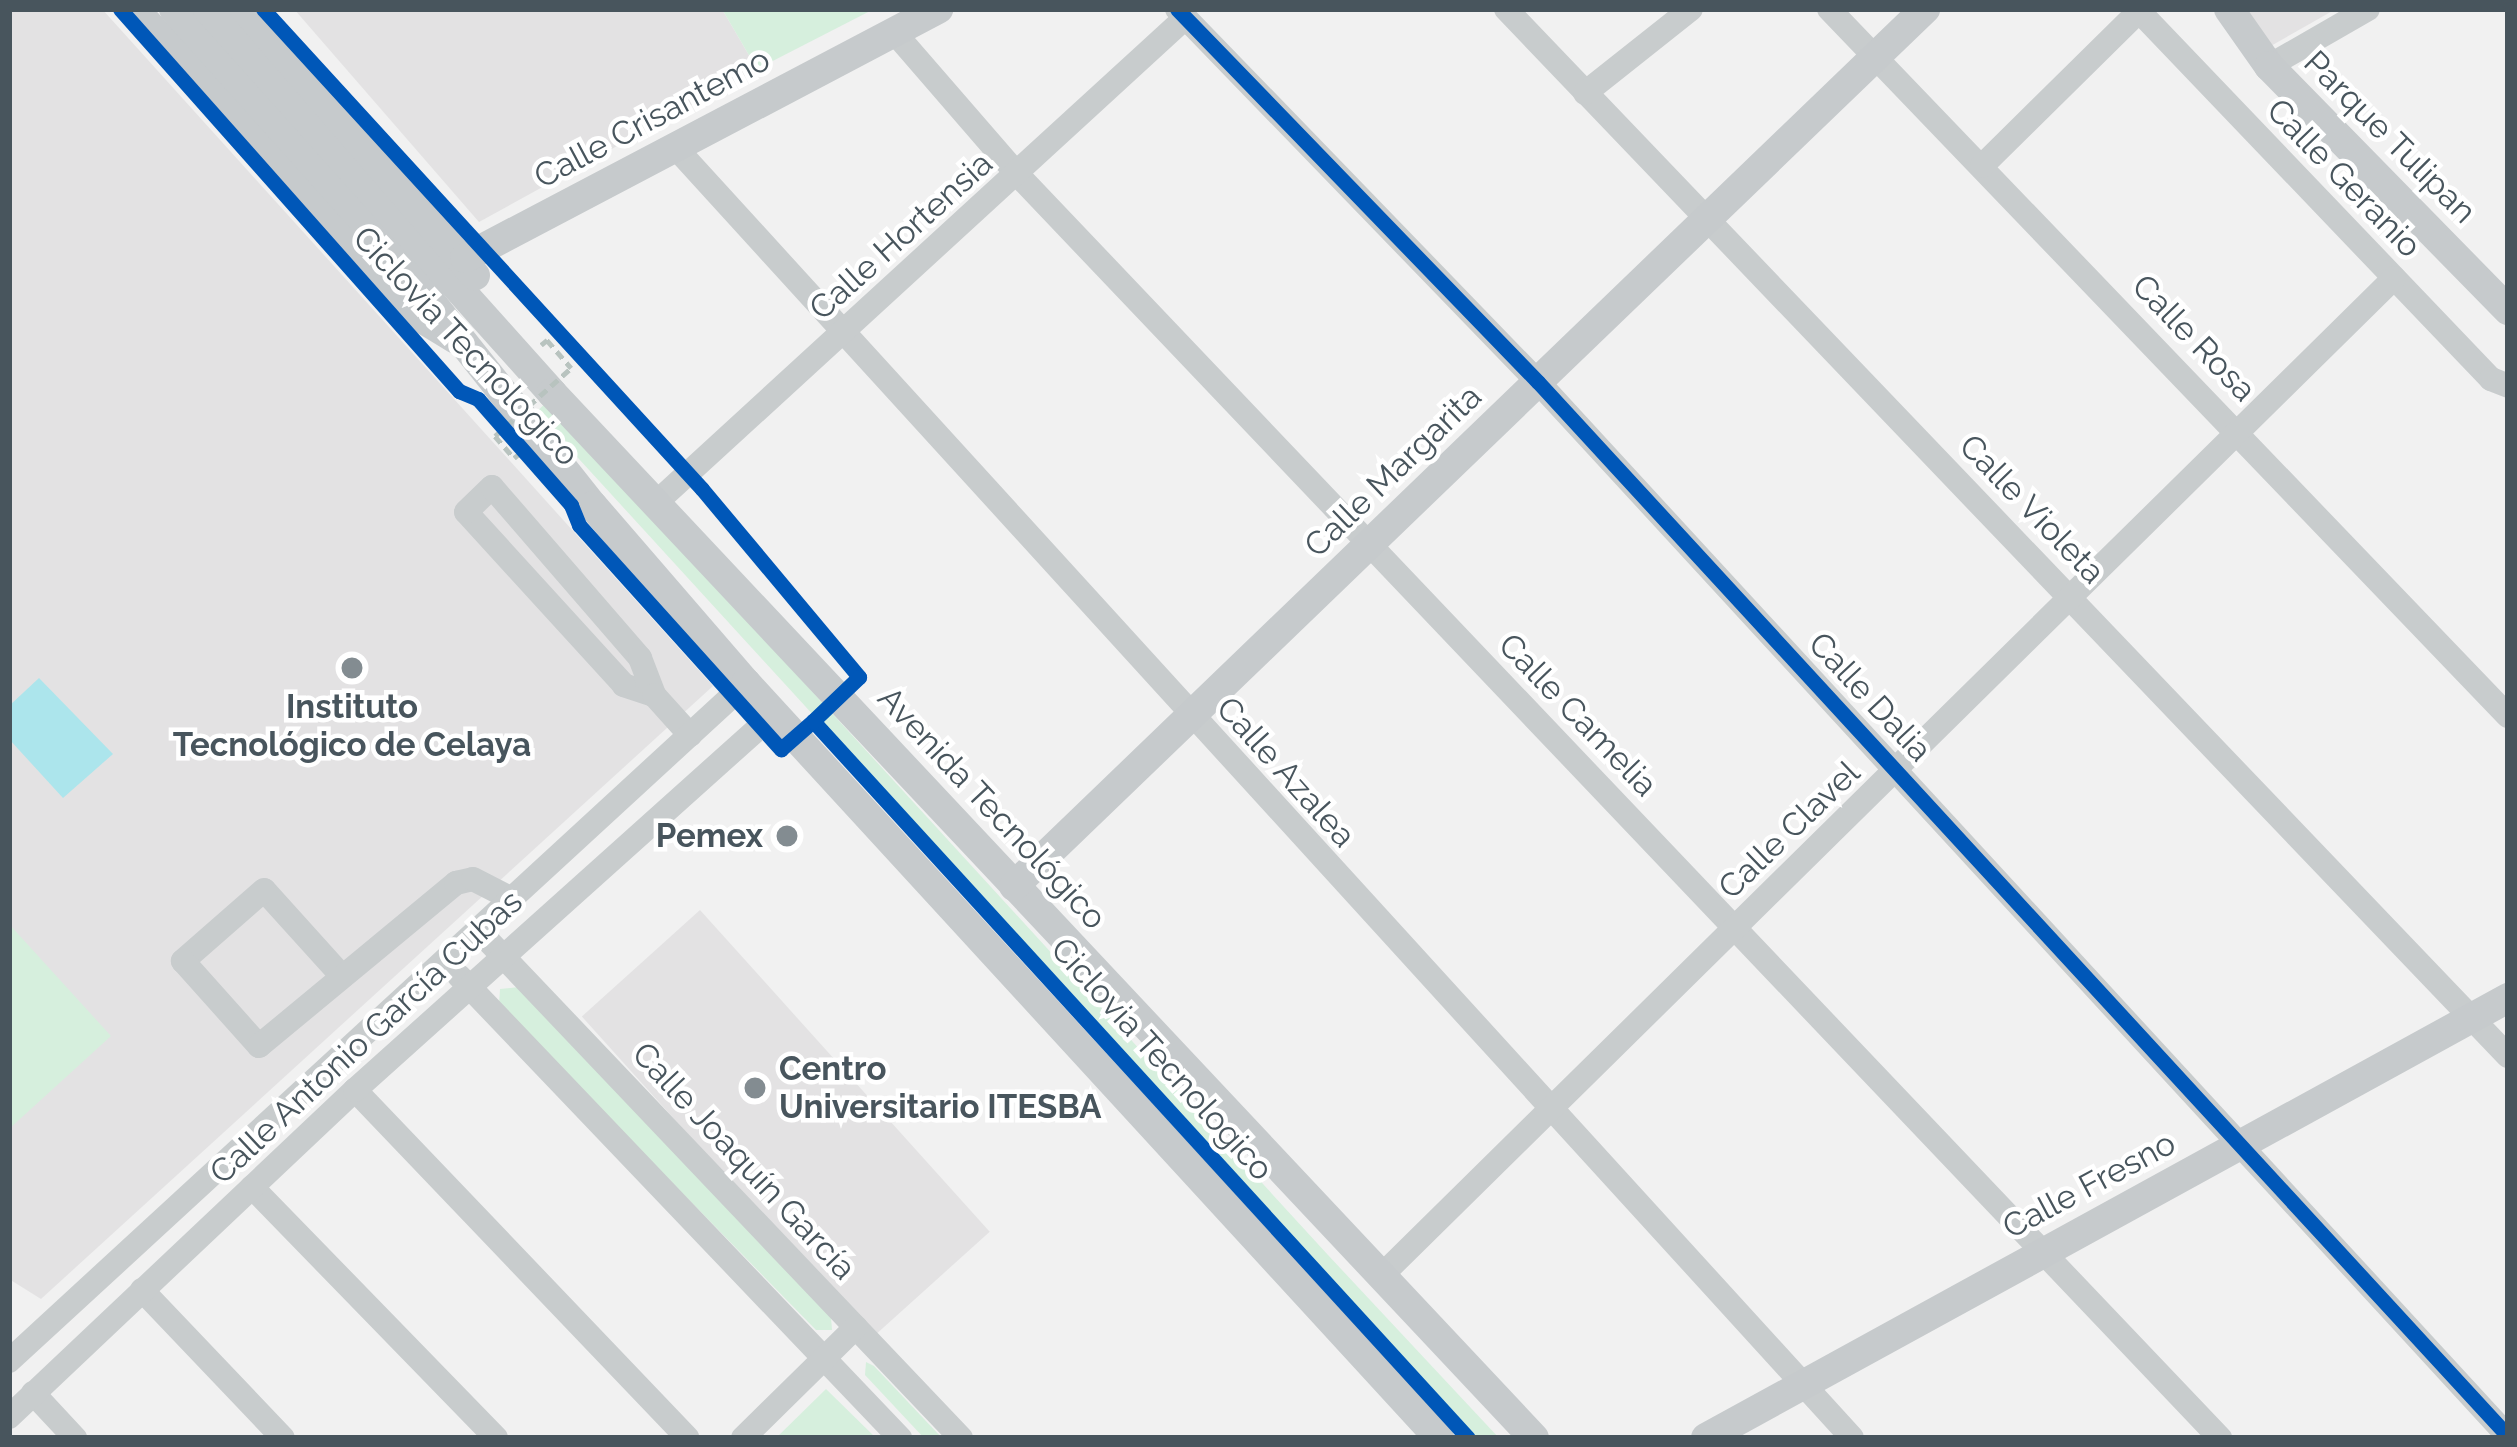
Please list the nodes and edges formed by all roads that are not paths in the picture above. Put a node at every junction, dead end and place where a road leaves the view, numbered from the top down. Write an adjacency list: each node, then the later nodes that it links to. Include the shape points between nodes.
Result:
1 (134, 9): 26 (main road, via 415,314)
2 (174, 9): 26 (main road, Avenida Tecnológico)
3 (208, 9): 26 (main road, Avenida Tecnológico)
4 (245, 9): 22 (main road)
5 (938, 9): 14 (main road, Calle Crisantemo)
6 (1506, 9): 17 (street, Calle Violeta)
7 (1691, 9): 17 (street)
8 (1829, 9): 15 (street, Calle Rosa)
9 (1925, 9): 15 (main road, Calle Margarita)
10 (2229, 9): 16 (main road, Parque Tulipan)
11 (2368, 9): 16 (street)
12 (2138, 10): 19 (street); 23 (street, Calle Geranio)
13 (1180, 14): 20 (street, Calle Hortensia); 27 (street, Calle Dalia)
14 (894, 32): 18 (main road, Calle Crisantemo); 20 (street, Calle Camelia)
15 (1877, 56): 19 (street, Calle Rosa); 21 (main road, Calle Margarita)
16 (2269, 66): 24 (main road, Parque Tulipan)
17 (1585, 93): 21 (street, Calle Violeta)
18 (675, 147): 22 (main road, Calle Crisantemo); 25 (street, Calle Azalea)
19 (1982, 166): 29 (street, Calle Rosa)
20 (1018, 176): 25 (street, Calle Hortensia); 31 (street, Calle Camelia)
21 (1705, 222): 27 (main road, Calle Margarita); 32 (street, Calle Violeta)
22 (465, 258): 26 (main road)
23 (2393, 278): 28 (street, Calle Geranio, via 2491,379); 29 (street, Calle Clavel)
24 (2503, 296)
25 (843, 333): 30 (street, Calle Hortensia); 36 (street, Calle Azalea)
26 (486, 341): 30 (main road, Avenida Tecnológico); 33 (main road, Avenida Tecnológico, via 593,506)
27 (1538, 382): 31 (main road, Calle Margarita); 39 (street, Calle Dalia)
28 (2508, 386)
29 (2238, 431): 32 (street, Calle Clavel); 37 (street, Calle Rosa)
30 (659, 500): 42 (main road, Avenida Tecnológico)
31 (1367, 545): 36 (main road, Calle Margarita); 44 (street, Calle Camelia)
32 (2071, 596): 39 (street, Calle Clavel); 51 (street, Calle Violeta)
33 (746, 683): 35 (main road, Avenida Tecnológico); 38 (street, Calle Antonio García Cubas)
34 (654, 695): 34 (street, via 640,658 492,487 466,512 624,685); 38 (street)
35 (774, 714): 41 (street, Calle Antonio García Cubas); 76 (main road, Avenida Tecnológico)
36 (1191, 716): 42 (main road, Calle Margarita); 54 (street, Calle Azalea)
37 (2508, 716)
38 (690, 735): 40 (street, Calle Antonio García Cubas)
39 (1895, 769): 44 (street, Calle Clavel); 55 (street, Calle Dalia)
40 (572, 844): 41 (street); 43 (street, Calle Antonio García Cubas)
41 (595, 873): 46 (street, Calle Antonio García Cubas)
42 (1015, 886): 60 (main road, Avenida Tecnológico)
43 (512, 899): 45 (street, Calle Antonio García Cubas); 48 (street, via 473,879 456,883)
44 (1735, 924): 54 (street, Calle Clavel); 59 (street, Calle Camelia)
45 (478, 930): 46 (street, Calle Joaquín García); 47 (street, Calle Antonio García Cubas)
46 (504, 954): 49 (street, Calle Antonio García Cubas); 62 (street, Calle Joaquín García)
47 (444, 962): 49 (street); 57 (street, Calle Antonio García Cubas)
48 (340, 974): 48 (street, via 259,1046 183,962 264,890)
49 (469, 986): 53 (street, Calle Antonio García Cubas); 63 (street)
50 (2508, 998): 51 (main road, Calle Fresno)
51 (2472, 1018): 52 (street, Calle Violeta); 55 (main road, Calle Fresno)
52 (2508, 1056)
53 (355, 1090): 56 (street, Calle Antonio García Cubas); 72 (street)
54 (1549, 1110): 60 (street, Calle Clavel); 65 (street, Calle Azalea)
55 (2239, 1146): 59 (main road, Calle Fresno); 68 (street, Calle Dalia)
56 (252, 1187): 58 (street, Calle Antonio García Cubas); 71 (street)
57 (165, 1211): 58 (street); 64 (street, Calle Antonio García Cubas)
58 (195, 1241): 61 (street, Calle Antonio García Cubas)
59 (2042, 1250): 65 (main road, Calle Fresno); 80 (street, Calle Camelia)
60 (1381, 1276): 77 (main road, Avenida Tecnológico)
61 (142, 1291): 66 (street, Calle Antonio García Cubas); 70 (street)
62 (856, 1327): 63 (street); 75 (street, Calle Joaquín García)
63 (824, 1358): 73 (street); 74 (street)
64 (9, 1361)
65 (1800, 1386): 78 (main road, Calle Fresno); 79 (street, Calle Azalea)
66 (33, 1394): 67 (street, Calle Antonio García Cubas); 69 (street)
67 (9, 1417)
68 (2508, 1436)
69 (76, 1438)
70 (283, 1438)
71 (496, 1438)
72 (687, 1438)
73 (743, 1438)
74 (900, 1438)
75 (961, 1438)
76 (1439, 1438)
77 (1534, 1438)
78 (1706, 1438)
79 (1852, 1438)
80 (2220, 1438)

